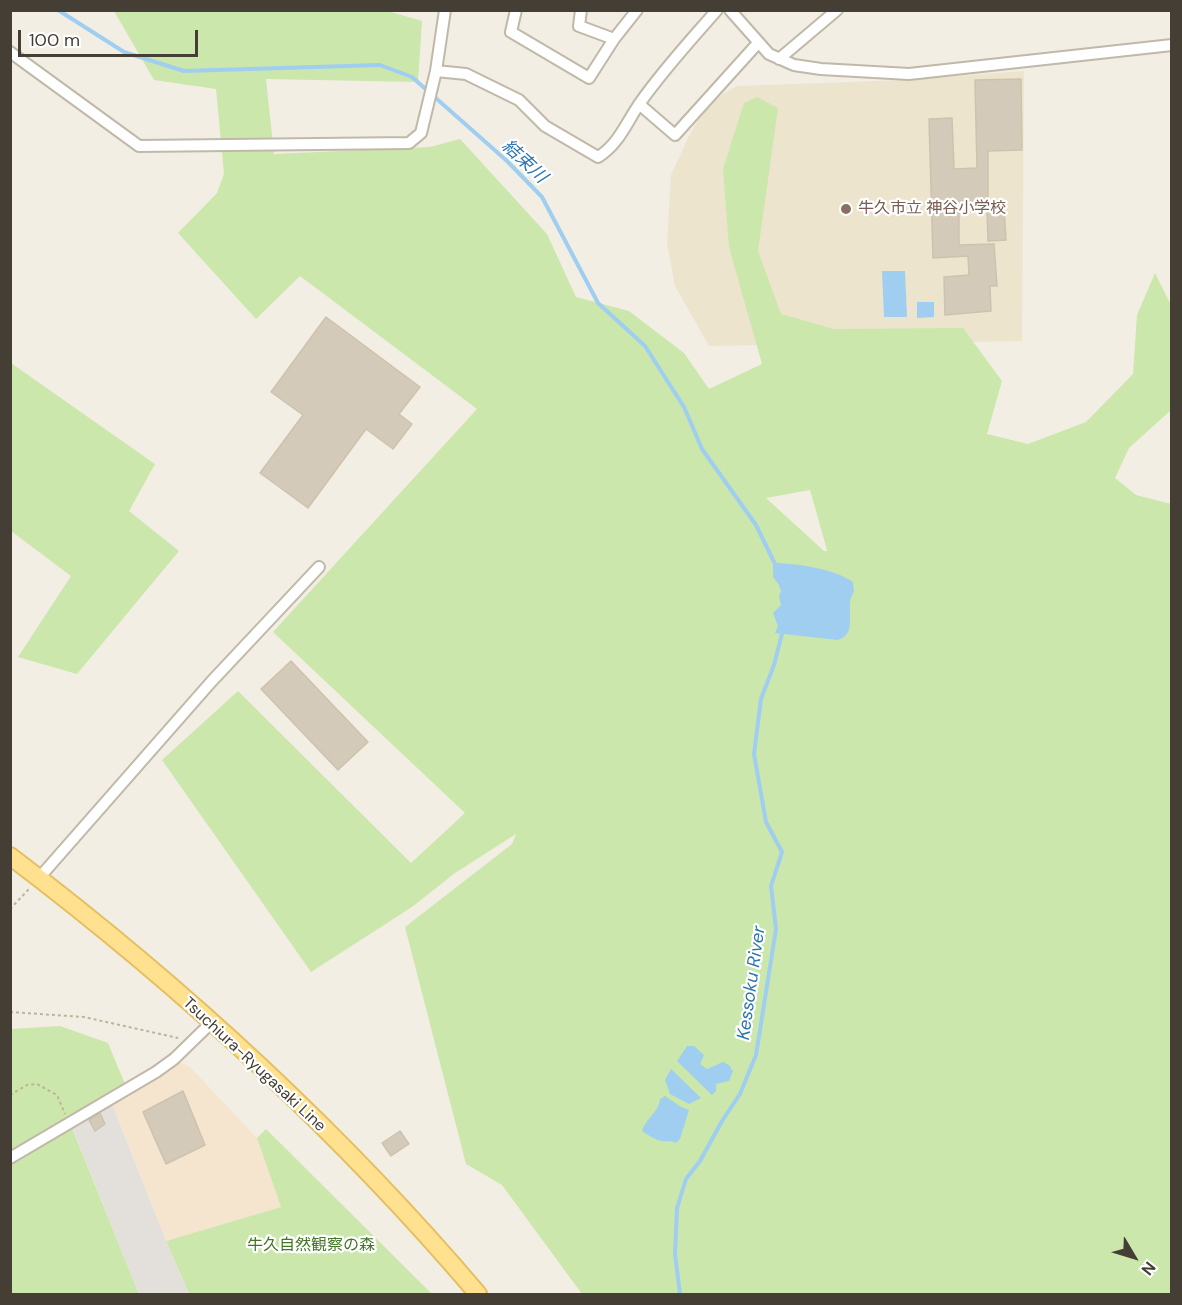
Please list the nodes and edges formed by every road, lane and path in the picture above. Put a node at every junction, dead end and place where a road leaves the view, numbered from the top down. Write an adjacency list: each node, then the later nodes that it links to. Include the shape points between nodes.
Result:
1 (445, 10): 13 (street)
2 (516, 10): 8 (street, via 511,32 589,78)
3 (581, 10): 8 (street, via 579,26)
4 (637, 10): 8 (street)
5 (717, 10): 14 (street)
6 (730, 10): 9 (street)
7 (837, 10): 12 (street)
8 (614, 39)
9 (758, 43): 12 (street); 14 (street, via 675,135)
10 (1172, 45): 12 (street, via 909,74 821,69)
11 (10, 52): 13 (street, via 139,146 409,143 422,133)
12 (779, 59)
13 (436, 71): 14 (street, via 466,74 519,100 545,126 598,157 610,149)
14 (639, 104)
15 (319, 567): 17 (street, via 211,682)
16 (10, 856): 17 (main road, Tsuchiura-Ryugasaki Line)
17 (39, 878): 18 (path); 20 (main road, Tsuchiura-Ryugasaki Line)
18 (10, 909)
19 (10, 1012): 21 (path, via 84,1017)
20 (211, 1023): 21 (street); 25 (main road, Tsuchiura-Ryugasaki Line, via 335,1141)
21 (193, 1041): 23 (street, via 156,1072)
22 (10, 1095): 23 (path, via 37,1084 57,1095)
23 (70, 1122): 24 (street)
24 (10, 1158)
25 (478, 1294)

